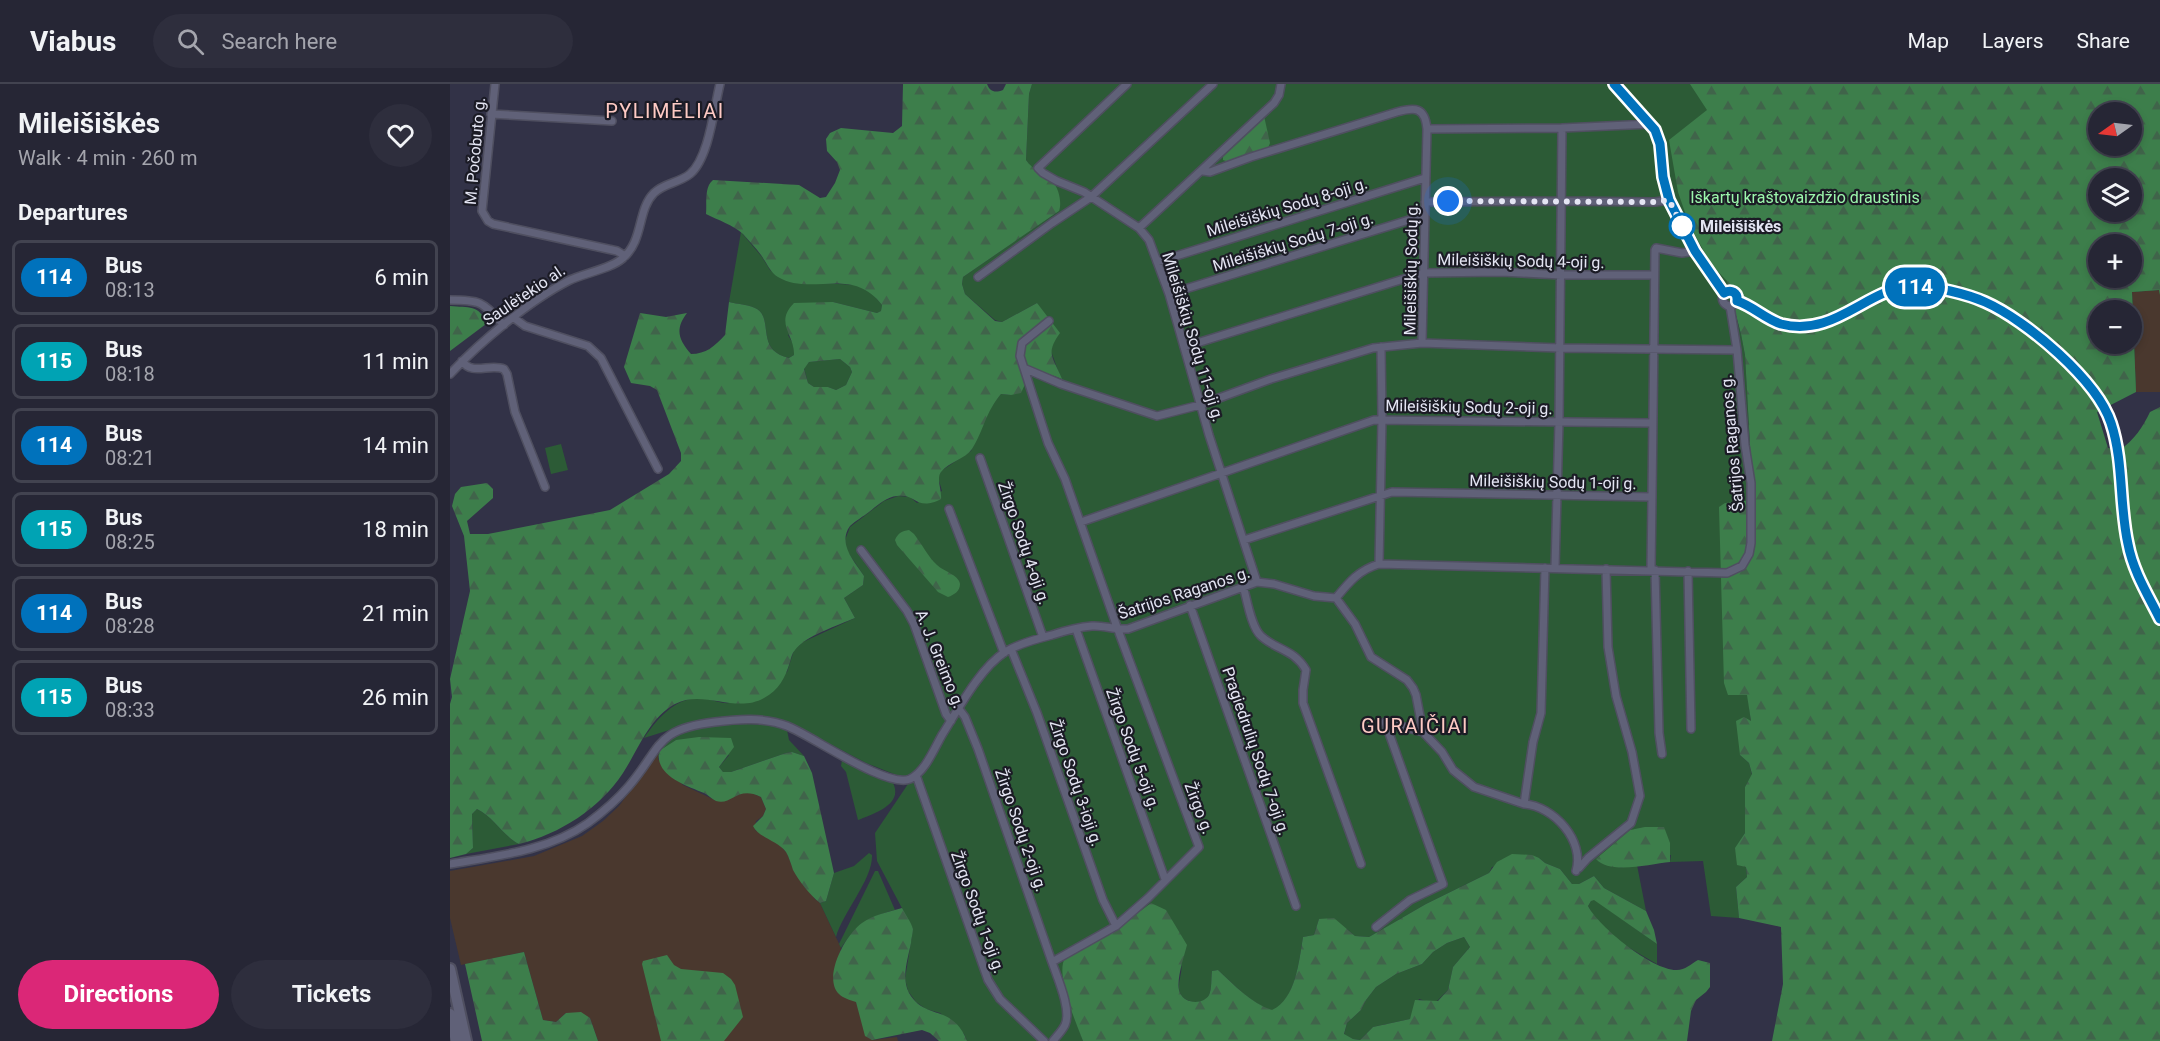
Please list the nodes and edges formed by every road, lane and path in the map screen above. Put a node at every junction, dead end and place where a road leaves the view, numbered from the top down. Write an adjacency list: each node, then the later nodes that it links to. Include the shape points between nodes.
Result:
1 (495, 84): 7 (street, M. Počobuto g.)
2 (720, 84): 21 (street, via 706,144 695,170 652,195 638,238)
3 (1127, 84): 14 (street, Mileišiškių Sodų 11-oji g., via 1038,168)
4 (1213, 84): 14 (street)
5 (1281, 84): 12 (street, via 1274,103)
6 (1614, 84): 9 (street)
7 (491, 114): 8 (street); 21 (street, M. Počobuto g., via 482,211 488,221)
8 (612, 121)
9 (1651, 124): 10 (street); 15 (street, via 1658,136)
10 (1562, 128): 11 (street); 16 (street)
11 (1427, 129): 12 (street, via 1421,112 1408,109); 13 (street, Mileišiškių Sodų g.)
12 (1203, 171): 19 (street)
13 (1425, 178): 17 (street, Mileišiškių Sodų g.); 22 (street, Mileišiškių Sodų 8-oji g.)
14 (1091, 197): 19 (street, Mileišiškių Sodų 11-oji g.); 26 (street)
15 (1669, 200): 16 (street); 20 (street)
16 (1562, 201): 17 (street); 24 (street)
17 (1425, 202): 18 (street, Mileišiškių Sodų g.)
18 (1425, 215): 23 (street, Mileišiškių Sodų g.); 28 (street, Mileišiškių Sodų 7-oji g.)
19 (1139, 228): 22 (street, Mileišiškių Sodų 11-oji g., via 1149,240)
20 (1695, 251): 25 (street, Mileišiškių Sodų 1-oji g., via 1682,254 1656,248); 27 (street)
21 (625, 256): 32 (street, Saulėtekio al., via 567,282)
22 (1157, 262): 28 (street, Mileišiškių Sodų 11-oji g.)
23 (1423, 273): 24 (street, Mileišiškių Sodų 4-oji g.); 35 (street, Mileišiškių Sodų g.); 36 (street, Mileišiškių Sodų 4-oji g.)
24 (1561, 275): 25 (street, Mileišiškių Sodų 4-oji g.); 38 (street)
25 (1654, 275): 39 (street, Mileišiškių Sodų 1-oji g.)
26 (978, 277)
27 (1724, 293): 30 (street, via 1734,292); 31 (street, via 1725,305)
28 (1169, 294): 36 (street, Mileišiškių Sodų 11-oji g.)
29 (450, 300): 34 (street, via 479,302)
30 (1737, 301): 31 (street); 69 (street, via 1780,323 1806,326 1834,319 1899,289 1926,287 1985,302 2032,333 2081,377 2107,412 2120,468 2127,543 2134,567)
31 (1730, 306): 40 (street, Šatrijos Raganos g.)
32 (514, 318): 34 (street, Saulėtekio al.); 49 (street, via 525,326 588,346 601,358)
33 (1049, 321): 42 (street, Žirgo g., via 1022,343 1020,356)
34 (504, 325): 41 (street, Saulėtekio al.)
35 (1422, 343): 37 (street); 38 (street, Mileišiškių Sodų g.)
36 (1184, 347): 44 (street, Mileišiškių Sodų 11-oji g.)
37 (1381, 347): 44 (street, via 1271,379); 45 (street)
38 (1560, 348): 39 (street, Mileišiškių Sodų g.); 46 (street)
39 (1654, 349): 40 (street, Mileišiškių Sodų g.); 47 (street, Mileišiškių Sodų 1-oji g.)
40 (1737, 350): 64 (street, Šatrijos Raganos g., via 1751,483 1749,554 1742,566 1727,573)
41 (462, 362): 43 (street, Saulėtekio al.); 51 (street, via 475,369 504,369 518,423)
42 (1026, 369): 44 (street, via 1149,415 1165,415); 56 (street, Žirgo g., via 1048,443)
43 (450, 374)
44 (1200, 405): 50 (street, Mileišiškių Sodų 11-oji g.)
45 (1382, 418): 46 (street, Mileišiškių Sodų 2-oji g.); 50 (street, Mileišiškių Sodų 2-oji g.); 52 (street)
46 (1559, 422): 47 (street, Mileišiškių Sodų 2-oji g.); 53 (street)
47 (1653, 423): 54 (street, Mileišiškių Sodų 1-oji g.)
48 (980, 458): 72 (street, Žirgo Sodų 4-oji g.)
49 (658, 469)
50 (1223, 474): 56 (street); 57 (street, Mileišiškių Sodų 11-oji g.)
51 (545, 487)
52 (1381, 495): 53 (street, Mileišiškių Sodų 1-oji g., via 1392,492); 57 (street, Mileišiškių Sodų 1-oji g.); 59 (street)
53 (1557, 496): 54 (street, Mileišiškių Sodų 1-oji g.); 61 (street)
54 (1652, 497): 63 (street)
55 (949, 509): 73 (street, Žirgo Sodų 3-ioji g.)
56 (1082, 522): 71 (street, Žirgo g.)
57 (1244, 540): 65 (street, Mileišiškių Sodų 11-oji g.)
58 (861, 550): 75 (street, A. J. Greimo g., via 910,617)
59 (1379, 564): 60 (street, Šatrijos Raganos g.); 67 (street, Šatrijos Raganos g., via 1365,568)
60 (1545, 568): 61 (street, Šatrijos Raganos g.); 80 (street, via 1541,713)
61 (1555, 568): 62 (street, Šatrijos Raganos g.)
62 (1606, 569): 63 (street, Šatrijos Raganos g.); 80 (street, via 1608,647 1640,796 1631,823 1576,872 1578,850 1565,828 1539,808)
63 (1653, 570): 64 (street, Šatrijos Raganos g.); 78 (street)
64 (1688, 571): 76 (street)
65 (1257, 582): 66 (street, Šatrijos Raganos g.); 67 (street, Šatrijos Raganos g.)
66 (1243, 586): 68 (street, Šatrijos Raganos g.); 82 (street, via 1258,633 1290,651 1306,670 1302,696)
67 (1336, 598): 77 (street, via 1355,624 1371,657 1413,688)
68 (1190, 605): 71 (street, Šatrijos Raganos g.); 84 (street, Pragiedrulių Sodų 7-oji g.)
69 (2160, 619)
70 (1076, 628): 71 (street, Šatrijos Raganos g.); 72 (street, Šatrijos Raganos g.); 83 (street, Žirgo Sodų 5-oji g.)
71 (1118, 630): 83 (street, Žirgo g., via 1199,847)
72 (1043, 637): 73 (street, Šatrijos Raganos g.)
73 (1007, 651): 74 (street, Šatrijos Raganos g., via 984,672); 85 (street, Žirgo Sodų 3-ioji g., via 1036,713 1103,900)
74 (959, 709): 75 (street, Šatrijos Raganos g.); 87 (street, Žirgo Sodų 2-oji g., via 978,749)
75 (951, 720): 79 (street, Šatrijos Raganos g.)
76 (1692, 729)
77 (1423, 732): 80 (street, via 1466,782); 86 (street, via 1385,722 1443,884 1410,900)
78 (1662, 754)
79 (916, 775): 81 (street, via 901,780 867,769 789,726 772,721 701,724 676,730 661,741 612,804 570,834 534,848); 92 (street, Žirgo Sodų 1-oji g., via 988,980 1000,999)
80 (1524, 804)
81 (450, 864)
82 (1361, 864)
83 (1165, 879): 85 (street, Žirgo g.)
84 (1296, 906)
85 (1116, 926): 87 (street, Žirgo g.)
86 (1376, 927)
87 (1052, 962): 93 (street, via 1066,1019)
88 (450, 969): 91 (main road)
89 (450, 1014): 90 (main road)
90 (456, 1041)
91 (466, 1041)
92 (1044, 1041)
93 (1053, 1041)

